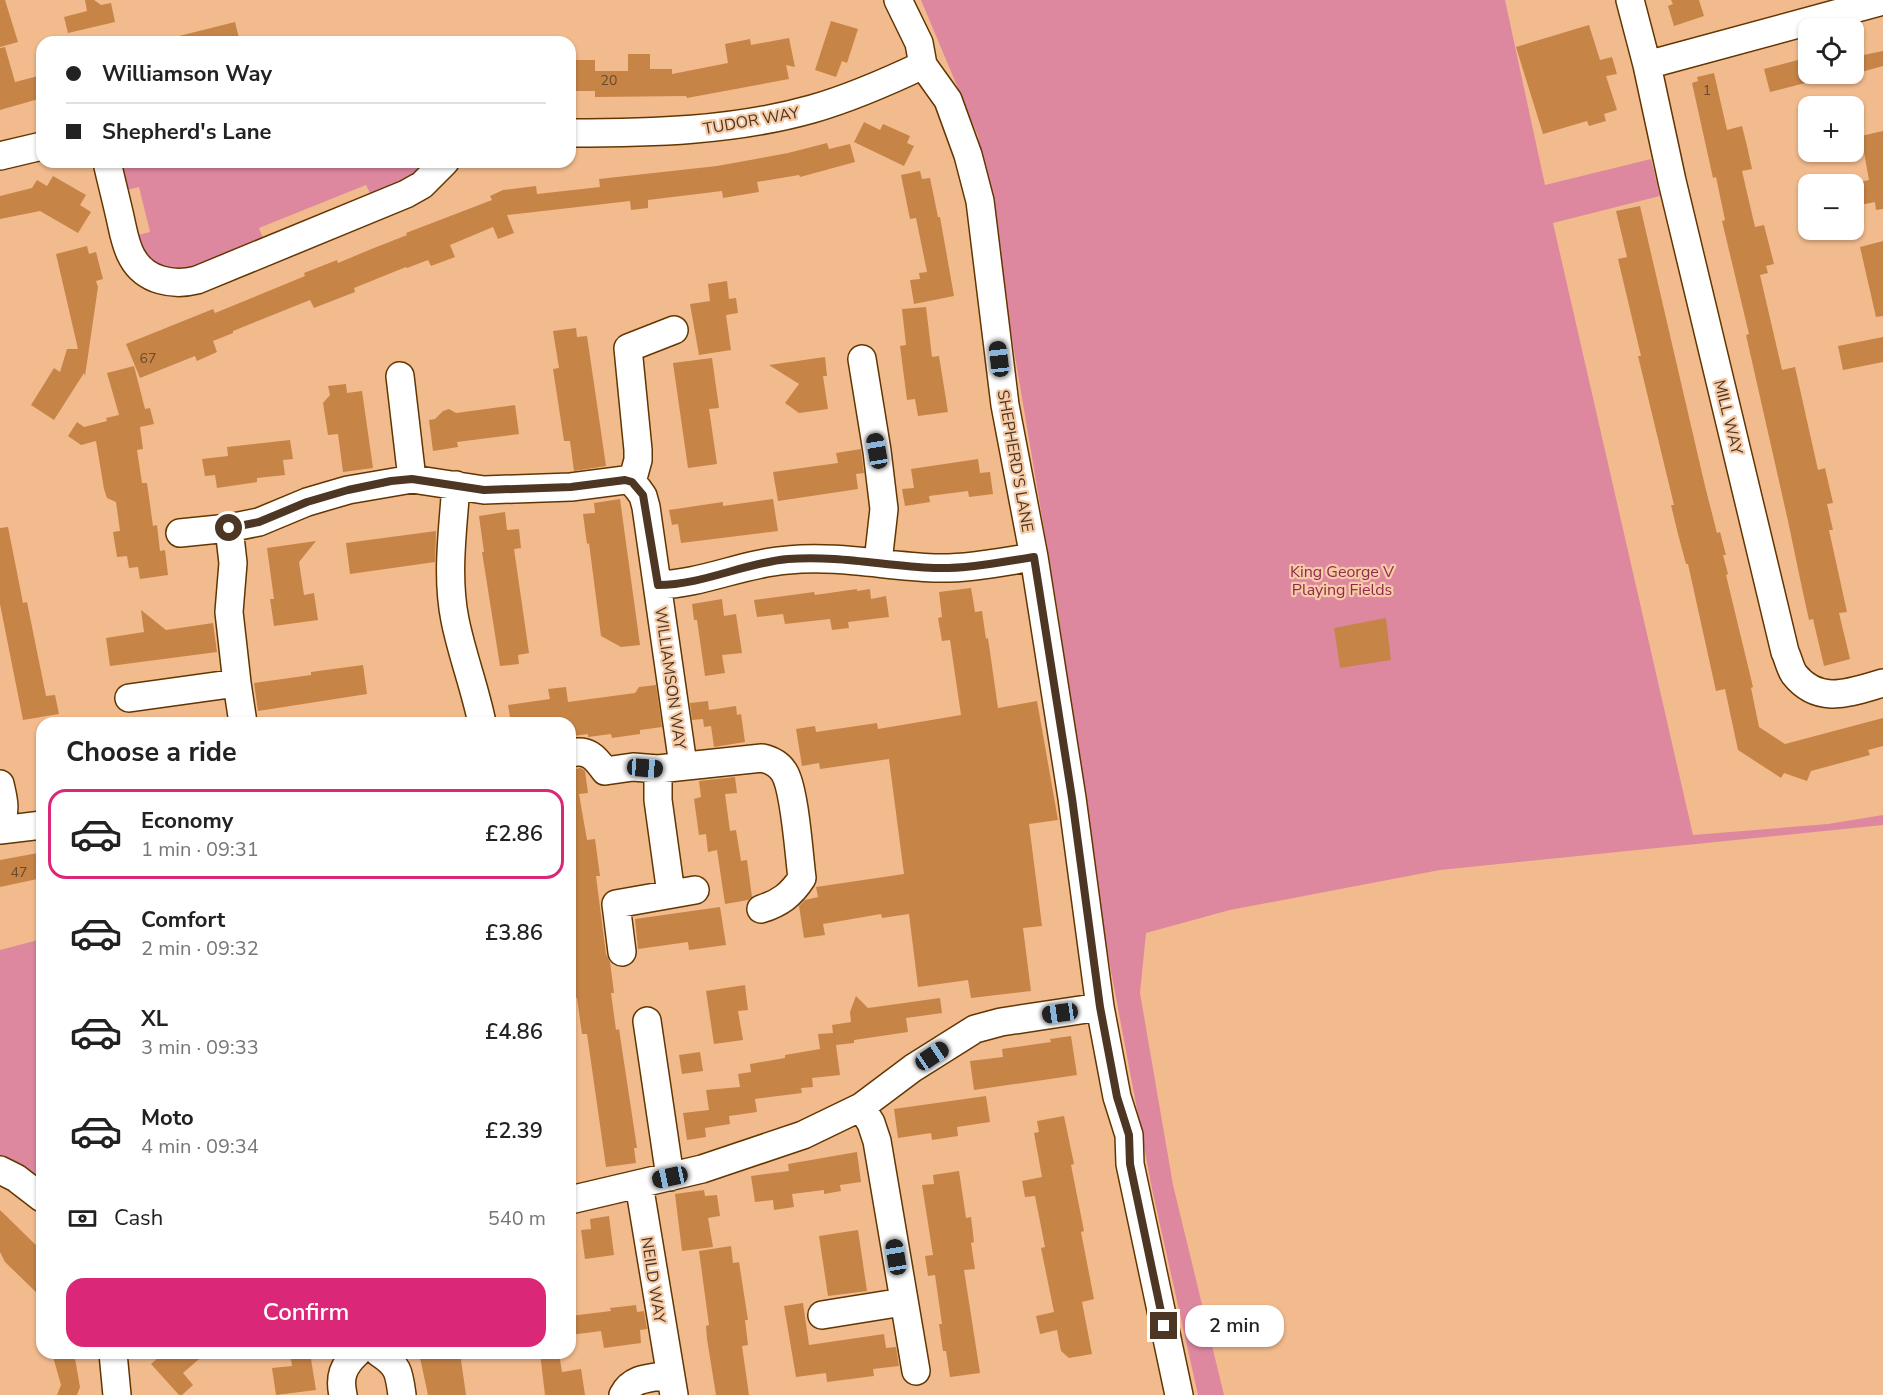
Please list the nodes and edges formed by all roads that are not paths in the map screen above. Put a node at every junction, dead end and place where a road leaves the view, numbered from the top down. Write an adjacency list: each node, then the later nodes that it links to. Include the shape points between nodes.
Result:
1 (898, 0): 4 (street, SHEPHERD'S LANE, via 919,43)
2 (1630, 0): 5 (street, MILL WAY)
3 (1875, 2): 5 (street)
4 (923, 65): 6 (street, TUDOR WAY, via 874,88 811,109 756,121 695,129); 19 (street, SHEPHERD'S LANE, via 948,100 969,155 980,201 1005,405)
5 (1647, 65): 22 (street, MILL WAY, via 1785,652 1794,673 1825,695 1845,694)
6 (576, 133)
7 (36, 147): 8 (street)
8 (0, 156)
9 (108, 168): 10 (street, via 132,257 144,272 172,284 197,280 406,194)
10 (440, 168)
11 (674, 330): 15 (street, via 628,348 638,450)
12 (862, 359): 20 (street, via 884,509)
13 (400, 376): 14 (street)
14 (412, 479): 16 (street); 17 (street, via 348,490 259,522)
15 (632, 482): 16 (street, via 620,479 571,487 484,490); 21 (street, WILLIAMSON WAY, via 643,495)
16 (456, 485): 26 (street, via 452,543 455,619)
17 (229, 528): 18 (street); 23 (street, via 233,563 229,612)
18 (180, 534)
19 (1034, 557): 20 (street, via 937,568); 35 (street, SHEPHERD'S LANE)
20 (878, 562): 21 (street, via 788,560)
21 (658, 585): 28 (street, WILLIAMSON WAY)
22 (1883, 683)
23 (237, 684): 24 (street); 25 (street)
24 (129, 698)
25 (242, 717)
26 (481, 717)
27 (576, 753): 28 (street, via 594,756 605,771)
28 (670, 767): 33 (street, via 762,758 784,771 802,878 791,894); 34 (street, WILLIAMSON WAY, via 658,800 683,892 616,904)
29 (0, 784): 30 (street, via 4,813)
30 (0, 822)
31 (36, 826): 32 (street)
32 (0, 830)
33 (761, 909)
34 (622, 952)
35 (1100, 1007): 37 (street, via 975,1029); 54 (street, SHEPHERD'S LANE)
36 (647, 1021): 39 (street)
37 (861, 1107): 39 (street, via 803,1134); 43 (street, via 877,1141)
38 (0, 1170): 41 (street)
39 (670, 1177): 40 (street)
40 (639, 1184): 42 (street); 49 (street, NEILD WAY)
41 (36, 1193)
42 (576, 1199)
43 (903, 1302): 44 (street); 48 (street)
44 (822, 1315)
45 (113, 1359): 50 (street)
46 (351, 1359): 51 (street, via 341,1376)
47 (387, 1359): 52 (street, via 399,1373)
48 (916, 1371)
49 (671, 1385): 53 (street, NEILD WAY, via 636,1381)
50 (117, 1395)
51 (343, 1395)
52 (402, 1395)
53 (623, 1395)
54 (1179, 1395)

